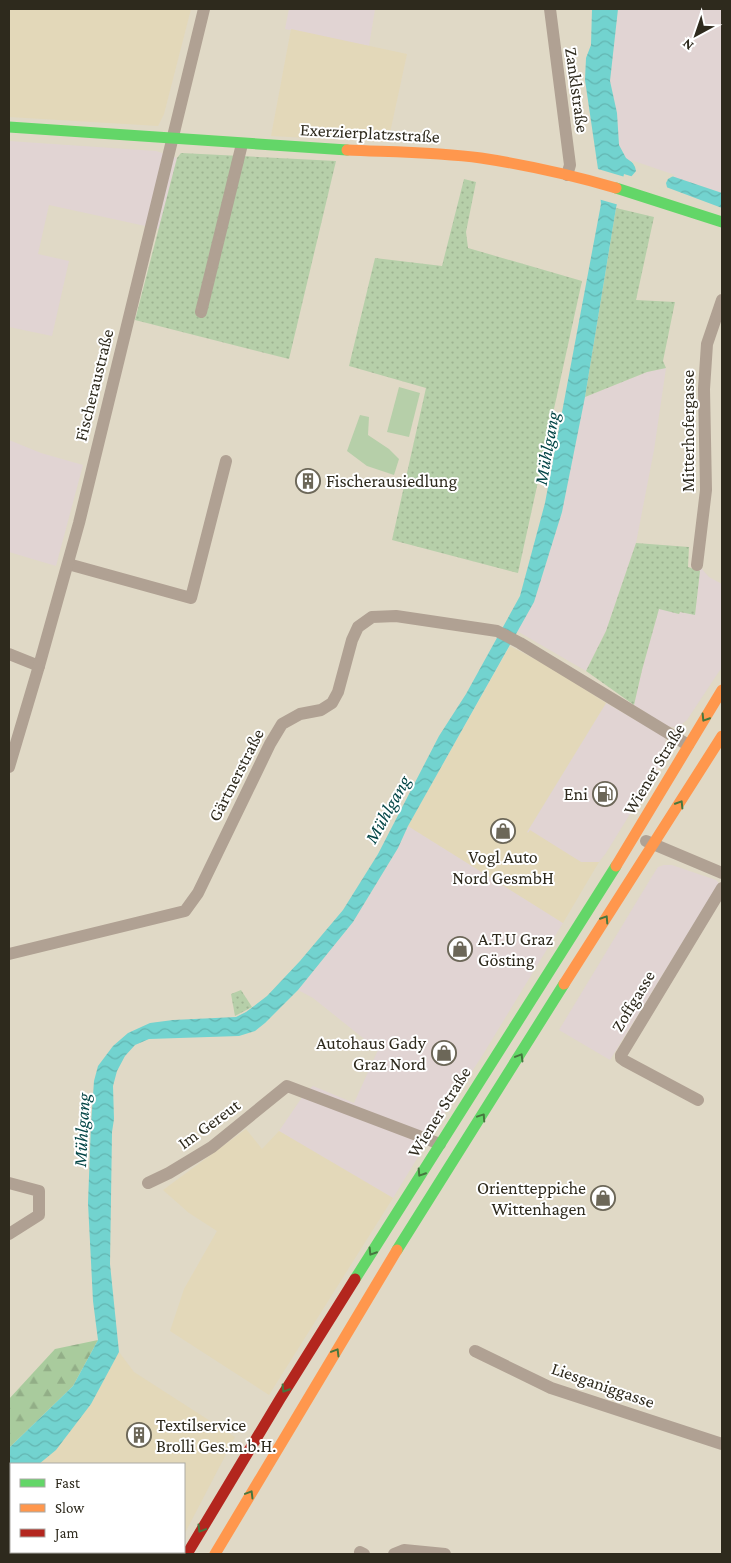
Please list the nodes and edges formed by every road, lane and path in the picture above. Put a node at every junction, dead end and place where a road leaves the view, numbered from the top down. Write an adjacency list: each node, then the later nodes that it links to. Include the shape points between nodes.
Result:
1 (204, 9): 4 (street, Fischeraustraße)
2 (550, 9): 6 (street, Zanklstraße, via 570,165)
3 (9, 128): 4 (main road, Exerzierplatzstraße)
4 (173, 140): 5 (main road, Exerzierplatzstraße); 11 (street, Fischeraustraße)
5 (242, 144): 6 (main road, Exerzierplatzstraße, via 454,154); 9 (street)
6 (567, 175): 7 (main road, Exerzierplatzstraße)
7 (722, 222)
8 (722, 300): 12 (street, Mitterhofergasse, via 707,344 704,389 706,490)
9 (201, 312)
10 (226, 462): 11 (street, via 191,598)
11 (68, 564): 14 (street, Fischeraustraße)
12 (697, 565)
13 (9, 654): 14 (street)
14 (39, 666): 18 (street, Fischeraustraße)
15 (722, 690): 17 (main road, Wiener Straße, one-way to 17)
16 (722, 736): 20 (main road, one-way to 16)
17 (688, 745): 19 (main road, Wiener Straße); 23 (street, Gärtnerstraße, via 497,631 396,616 372,617 358,627 338,692 328,707 300,714 282,724 198,893 185,911)
18 (9, 766)
19 (635, 835): 20 (street); 25 (main road, Wiener Straße)
20 (654, 845): 21 (street); 32 (main road, one-way to 20, via 424,1206)
21 (722, 873)
22 (722, 888): 24 (street, Zoffgasse, via 621,1055 625,1061)
23 (9, 954)
24 (698, 1100)
25 (440, 1144): 27 (street, Im Gereut, via 281,1083 212,1147); 31 (main road, Wiener Straße, one-way to 31)
26 (9, 1182): 28 (street, via 39,1190 39,1215)
27 (148, 1183)
28 (9, 1234)
29 (475, 1352): 30 (street, Liesganiggasse, via 550,1388)
30 (722, 1444)
31 (187, 1554)
32 (214, 1554)
33 (394, 1554): 34 (street, via 404,1550)
34 (445, 1554)

